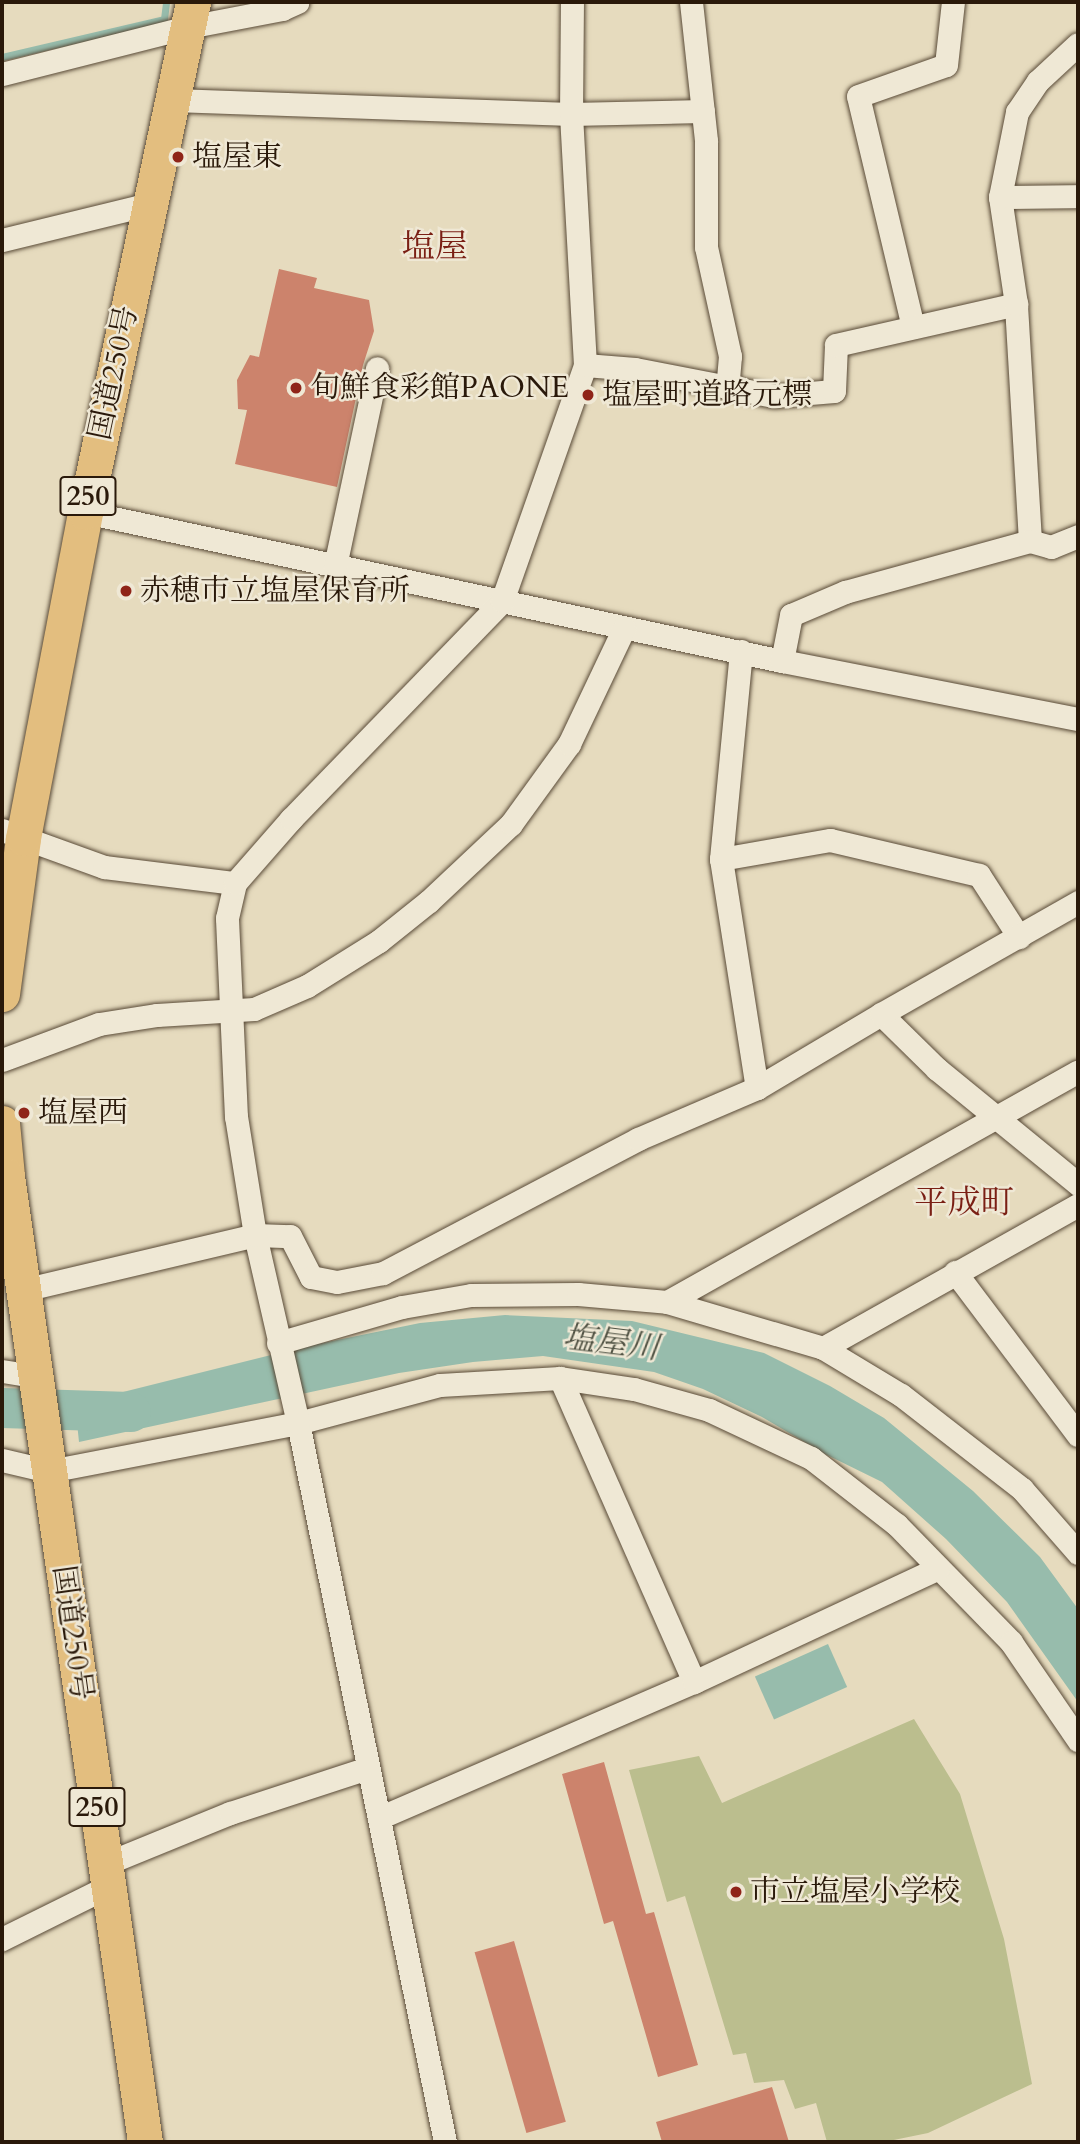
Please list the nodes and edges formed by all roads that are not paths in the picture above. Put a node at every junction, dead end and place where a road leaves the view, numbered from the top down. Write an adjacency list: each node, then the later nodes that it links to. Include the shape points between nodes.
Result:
1 (298, 2): 5 (street, via 282,9)
2 (572, 2): 10 (street)
3 (691, 2): 9 (street)
4 (953, 2): 16 (street, via 946,65 858,96)
5 (190, 14): 7 (street); 8 (highway, 国道250号 / 250)
6 (1078, 44): 12 (street, via 1038,81 1017,112)
7 (2, 74)
8 (173, 100): 10 (street); 13 (highway, 国道250号 / 250)
9 (704, 111): 10 (street); 19 (street, via 706,247 730,356)
10 (571, 114): 17 (street)
11 (1078, 196): 12 (street)
12 (1000, 197): 15 (street)
13 (150, 204): 14 (street); 20 (highway, 国道250号 / 250)
14 (2, 240)
15 (1016, 304): 16 (street); 22 (street)
16 (912, 327): 19 (street, via 836,345 834,391 774,396)
17 (585, 365): 19 (street, via 635,369); 24 (street)
18 (377, 368): 23 (street)
19 (727, 388)
20 (85, 512): 23 (street); 29 (highway, 国道250号 / 250)
21 (1078, 536): 22 (street, via 1051,547)
22 (1030, 541): 27 (street, via 845,592 791,615)
23 (335, 566): 24 (street)
24 (502, 601): 25 (street); 31 (street)
25 (624, 628): 26 (street); 35 (street, via 569,744 497,841 379,941 280,1000)
26 (741, 651): 27 (street); 30 (street)
27 (782, 661): 28 (street)
28 (1078, 719)
29 (12, 834): 31 (street, via 104,867); 34 (highway, 国道250号 / 250)
30 (721, 859): 33 (street, via 830,840 979,875); 39 (street)
31 (235, 883): 35 (street, via 227,918)
32 (1078, 902): 33 (street)
33 (1019, 937): 36 (street)
34 (2, 994)
35 (231, 1012): 37 (street, via 157,1015 99,1024); 44 (street, via 236,1117)
36 (881, 1014): 39 (street); 40 (street, via 937,1069)
37 (2, 1060)
38 (1078, 1071): 40 (street)
39 (757, 1088): 44 (street, via 638,1139 383,1273 337,1282 311,1277 290,1236)
40 (998, 1119): 42 (street); 47 (street)
41 (2, 1123): 46 (highway, 国道250号 / 250)
42 (1078, 1184)
43 (1078, 1205): 45 (street)
44 (255, 1235): 46 (street); 48 (street)
45 (955, 1272): 49 (street); 53 (street)
46 (23, 1290): 50 (highway, 国道250号 / 250)
47 (667, 1302): 48 (street, via 578,1294 471,1295 402,1307); 49 (street)
48 (278, 1343): 52 (street)
49 (823, 1348): 56 (street, via 901,1395 1022,1489)
50 (18, 1374): 55 (highway, 国道250号 / 250)
51 (560, 1378): 52 (street, via 440,1385); 57 (street, via 634,1389 709,1410 810,1458 897,1525); 58 (street)
52 (298, 1423): 55 (street); 60 (street)
53 (1078, 1435)
54 (2, 1460): 55 (street)
55 (49, 1471): 62 (highway, 国道250号 / 250)
56 (1078, 1553)
57 (938, 1568): 58 (street); 59 (street, via 1011,1642)
58 (694, 1682): 61 (street)
59 (1078, 1740)
60 (368, 1768): 61 (street); 62 (street, via 230,1813)
61 (379, 1818): 65 (street)
62 (107, 1875): 63 (street); 64 (highway, 国道250号 / 250)
63 (2, 1939)
64 (145, 2142)
65 (445, 2142)

